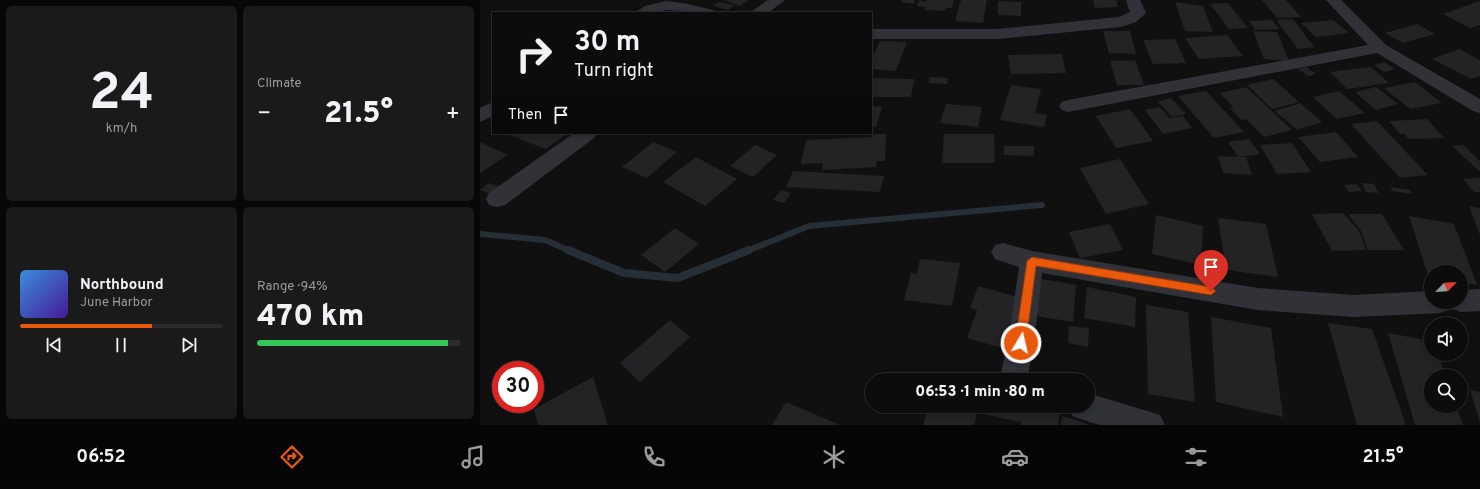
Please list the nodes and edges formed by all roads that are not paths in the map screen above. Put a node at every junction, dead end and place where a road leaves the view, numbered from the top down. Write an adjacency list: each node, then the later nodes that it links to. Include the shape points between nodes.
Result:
1 (778, 0): 6 (street)
2 (1133, 0): 7 (street, via 1138,14 1120,22 975,35 909,32)
3 (1333, 0): 8 (street)
4 (644, 12): 5 (street, via 650,8 680,6)
5 (704, 12)
6 (759, 12)
7 (872, 34)
8 (1380, 48): 9 (street); 10 (street)
9 (1068, 106)
10 (1480, 106)
11 (492, 109): 12 (street)
12 (480, 116)
13 (586, 134): 14 (street)
14 (497, 199)
15 (1003, 252): 16 (street)
16 (1032, 261): 19 (street, via 1258,299 1354,306); 20 (street)
17 (1480, 300): 18 (street)
18 (1468, 301)
19 (1424, 303)
20 (1014, 373)
21 (1095, 410): 22 (street)
22 (1150, 425)

